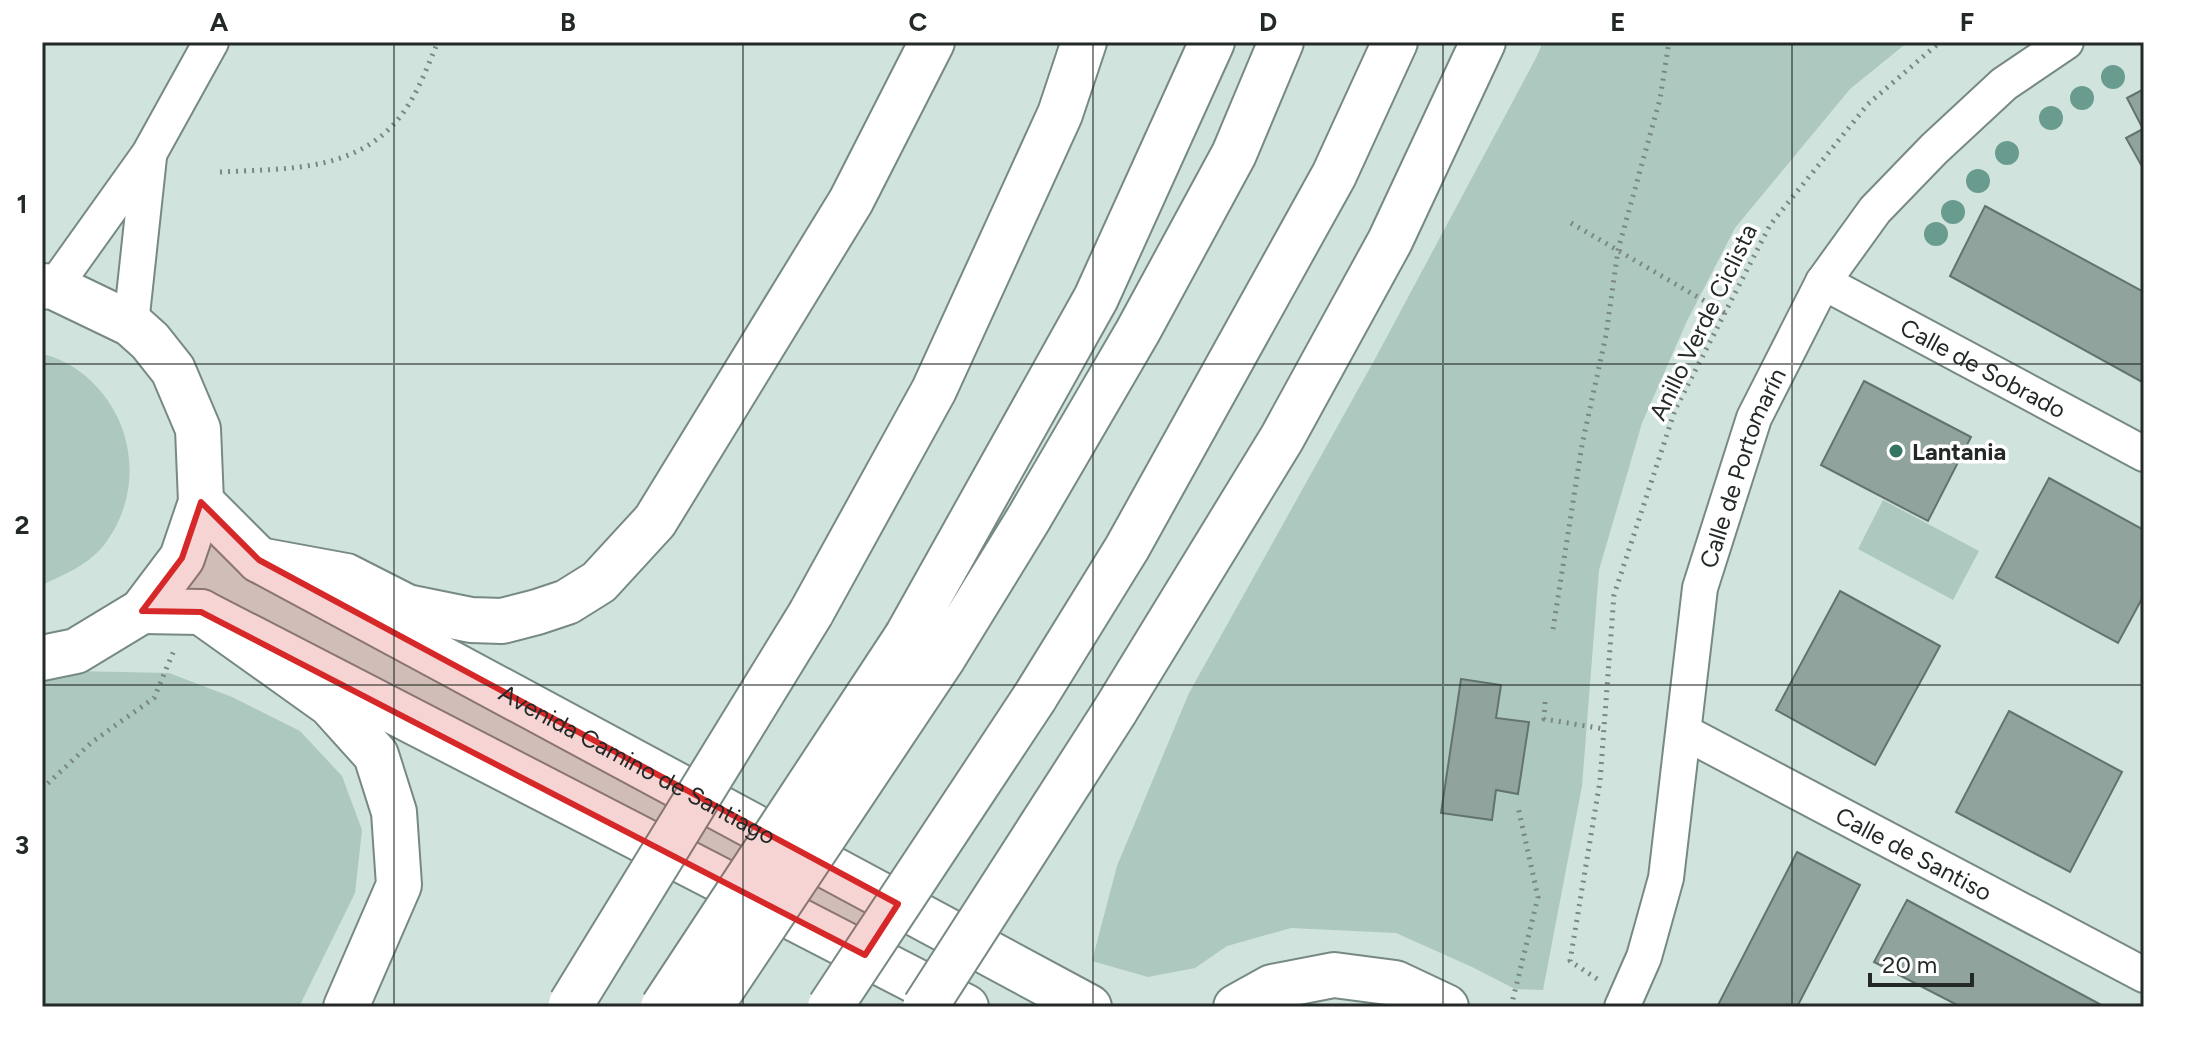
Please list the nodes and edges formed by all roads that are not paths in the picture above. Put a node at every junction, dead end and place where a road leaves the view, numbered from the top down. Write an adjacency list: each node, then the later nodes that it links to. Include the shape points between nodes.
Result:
1 (211, 42): 9 (street)
2 (932, 42): 15 (main road, via 851,201 655,521 599,582 567,602 537,612 502,621 471,620 407,607 346,576)
3 (1084, 42): 22 (main road, bridge, via 1060,114 934,390 811,613)
4 (1212, 42): 24 (main road, bridge, via 1096,298 907,636)
5 (1281, 42): 25 (main road, bridge, via 1234,154 1029,518 943,658)
6 (1395, 42): 26 (main road, bridge, via 1334,175 1127,548)
7 (1483, 42): 27 (main road, bridge, via 1390,241 1289,425 1115,711)
8 (2066, 42): 10 (street, Calle de Portomarín, via 2004,84 1934,149 1875,210)
9 (149, 154): 11 (street); 12 (street)
10 (1823, 282): 13 (street, Calle de Sobrado); 19 (street, Calle de Portomarín, via 1754,418 1700,588)
11 (48, 286): 12 (main road)
12 (131, 324): 14 (main road, via 173,370 198,429)
13 (2144, 454)
14 (201, 502): 15 (main road, Avenida Camino de Santiago); 16 (main road, via 182,558)
15 (259, 560): 29 (main road, Avenida Camino de Santiago)
16 (142, 611): 17 (main road); 18 (main road, via 76,651)
17 (193, 612): 23 (main road, via 330,704 376,755 394,812 399,885); 28 (main road)
18 (42, 658)
19 (1684, 732): 20 (street, Calle de Santiso); 21 (street, Calle de Portomarín, via 1666,878 1644,957)
20 (2144, 975)
21 (1618, 1004)
22 (570, 1005)
23 (346, 1007)
24 (663, 1007)
25 (710, 1007)
26 (830, 1007)
27 (925, 1007)
28 (966, 1007)
29 (1089, 1007)
30 (1236, 1007): 31 (main road, via 1272,987 1334,975 1395,983)
31 (1446, 1007)

